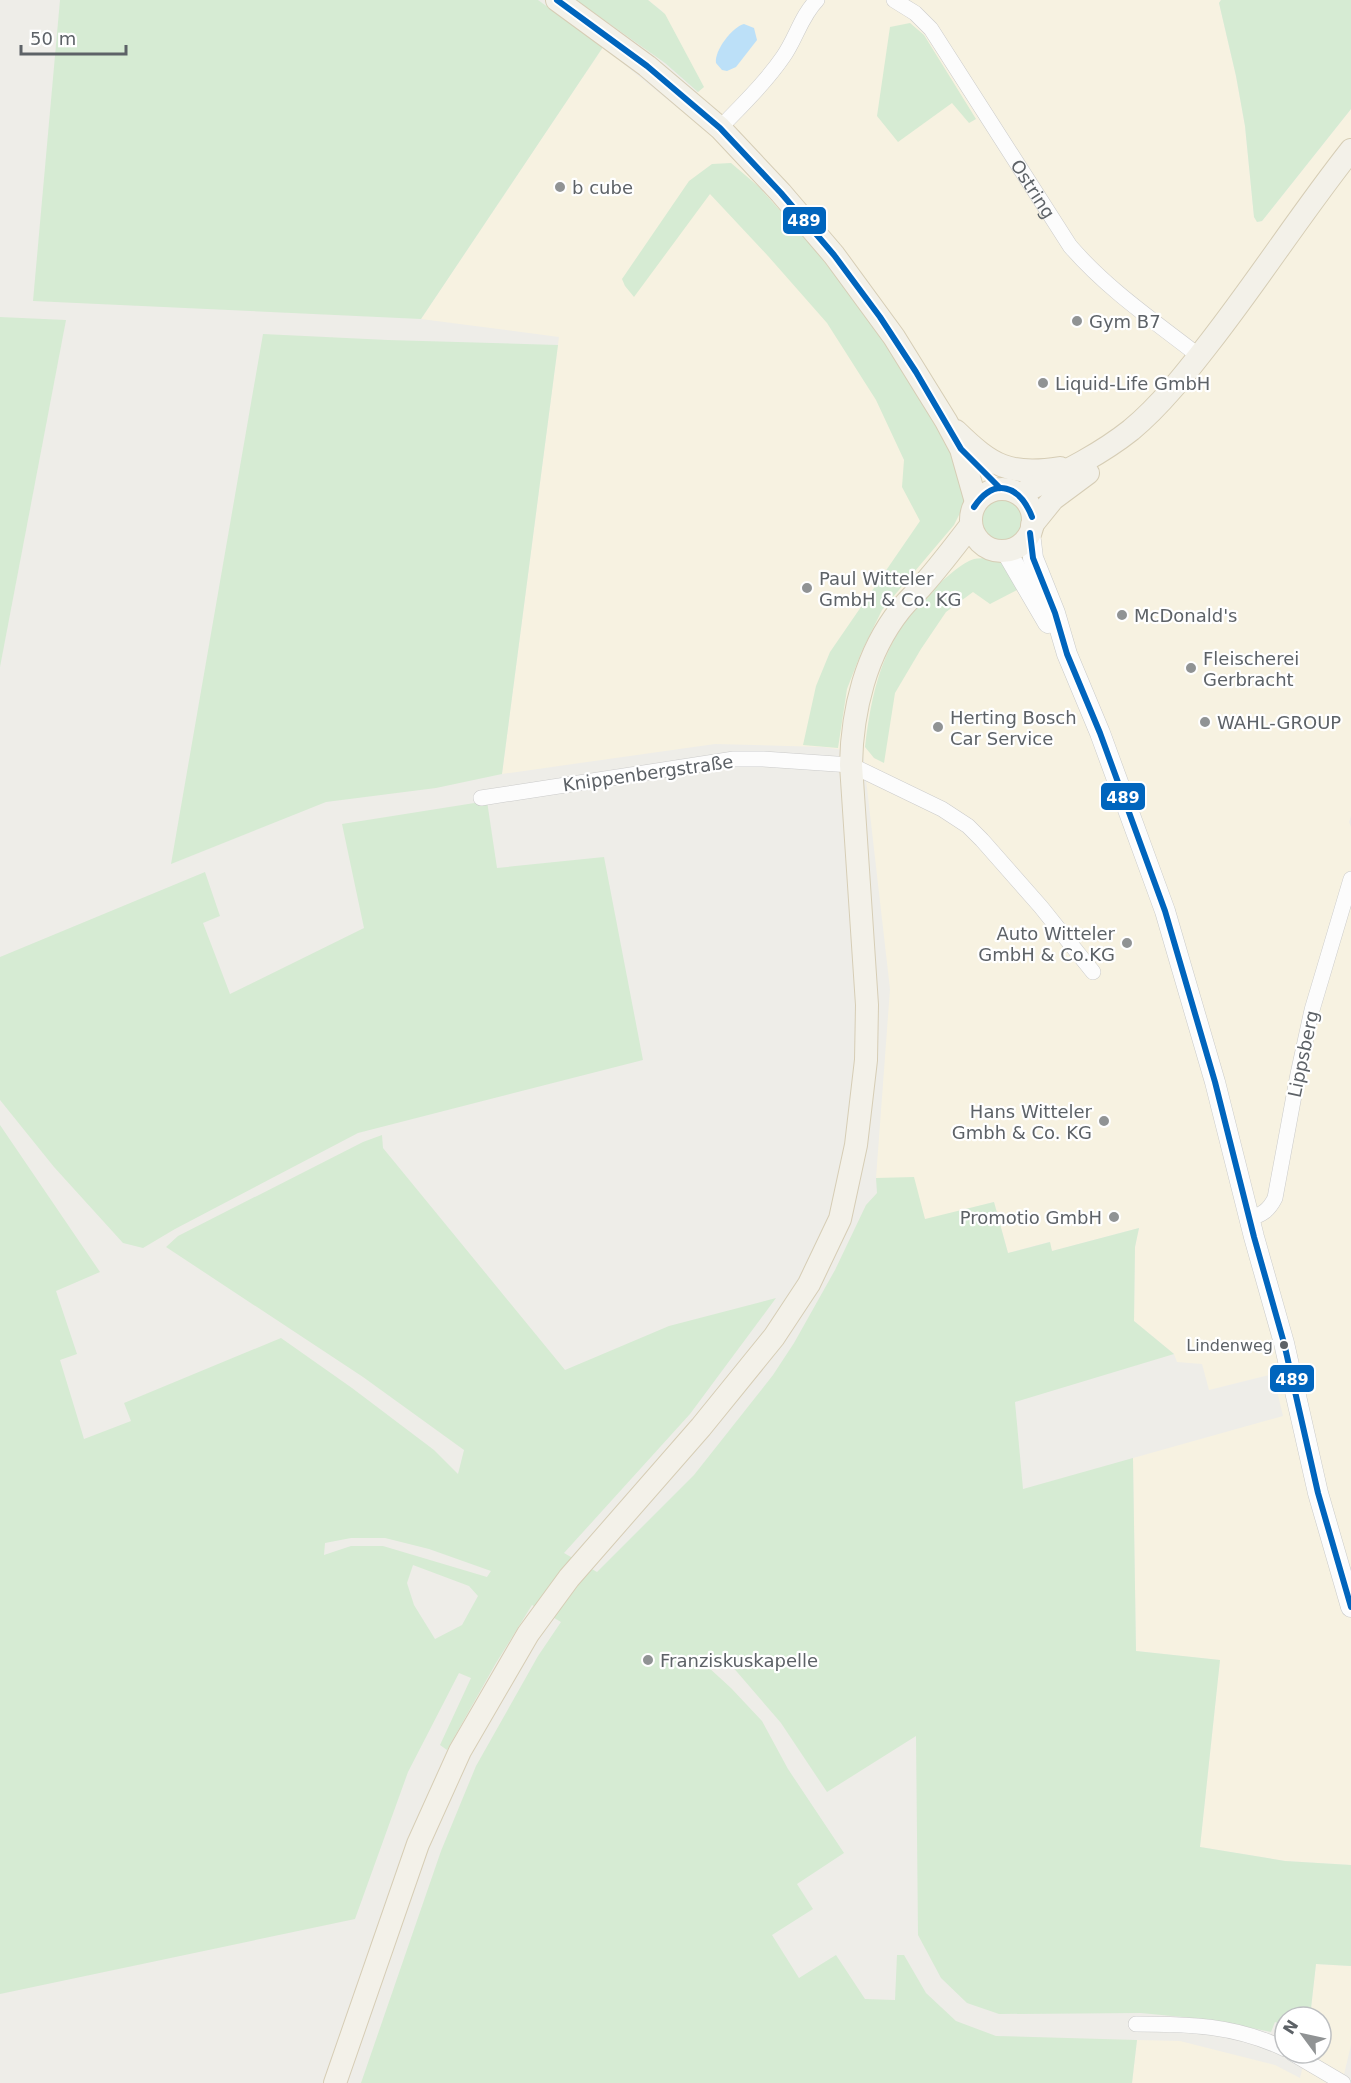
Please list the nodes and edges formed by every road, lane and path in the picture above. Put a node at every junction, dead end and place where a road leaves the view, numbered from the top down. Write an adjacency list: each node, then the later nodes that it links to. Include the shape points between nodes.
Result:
1 (557, 0): 4 (main road, via 647,66)
2 (817, 0): 4 (street, via 775,68)
3 (894, 0): 6 (street, Ostring, via 931,29 1076,253 1111,287)
4 (720, 128): 7 (main road, via 834,255 894,337)
5 (1351, 150): 6 (main road)
6 (1199, 356): 8 (main road, via 1170,392)
7 (946, 421): 9 (main road); 10 (main road, via 980,453 1005,467 1032,471)
8 (1131, 430): 10 (main road); 14 (main road, via 1111,456 1058,495)
9 (961, 449): 11 (main road); 12 (main road)
10 (1079, 464): 11 (main road)
11 (1010, 491): 12 (main road, via 987,492); 14 (main road, via 1025,499 1032,511)
12 (976, 502): 13 (main road)
13 (971, 525): 15 (main road); 17 (main road)
14 (1031, 529): 16 (main road, via 1020,545); 18 (street, via 1033,558)
15 (983, 545): 16 (main road); 17 (main road)
16 (1005, 551): 18 (street)
17 (922, 586): 19 (main road, via 890,624 873,655 853,735)
18 (1067, 654): 23 (street, via 1165,911)
19 (851, 765): 20 (street, Knippenbergstraße, via 725,760); 22 (street, Knippenbergstraße, via 935,805 968,826); 28 (main road, via 867,1005 866,1060 856,1145 840,1220 809,1284 774,1337 569,1578 528,1634 460,1751 418,1844)
20 (481, 798)
21 (1351, 879): 23 (street, Lippsberg, via 1312,1010 1275,1198 1261,1216)
22 (1093, 972)
23 (1250, 1218): 24 (street, via 1284,1343 1318,1493)
24 (1351, 1607)
25 (1136, 2024): 26 (street, via 1217,2027)
26 (1273, 2044)
27 (1312, 2065): 29 (street)
28 (335, 2083)
29 (1343, 2083)

